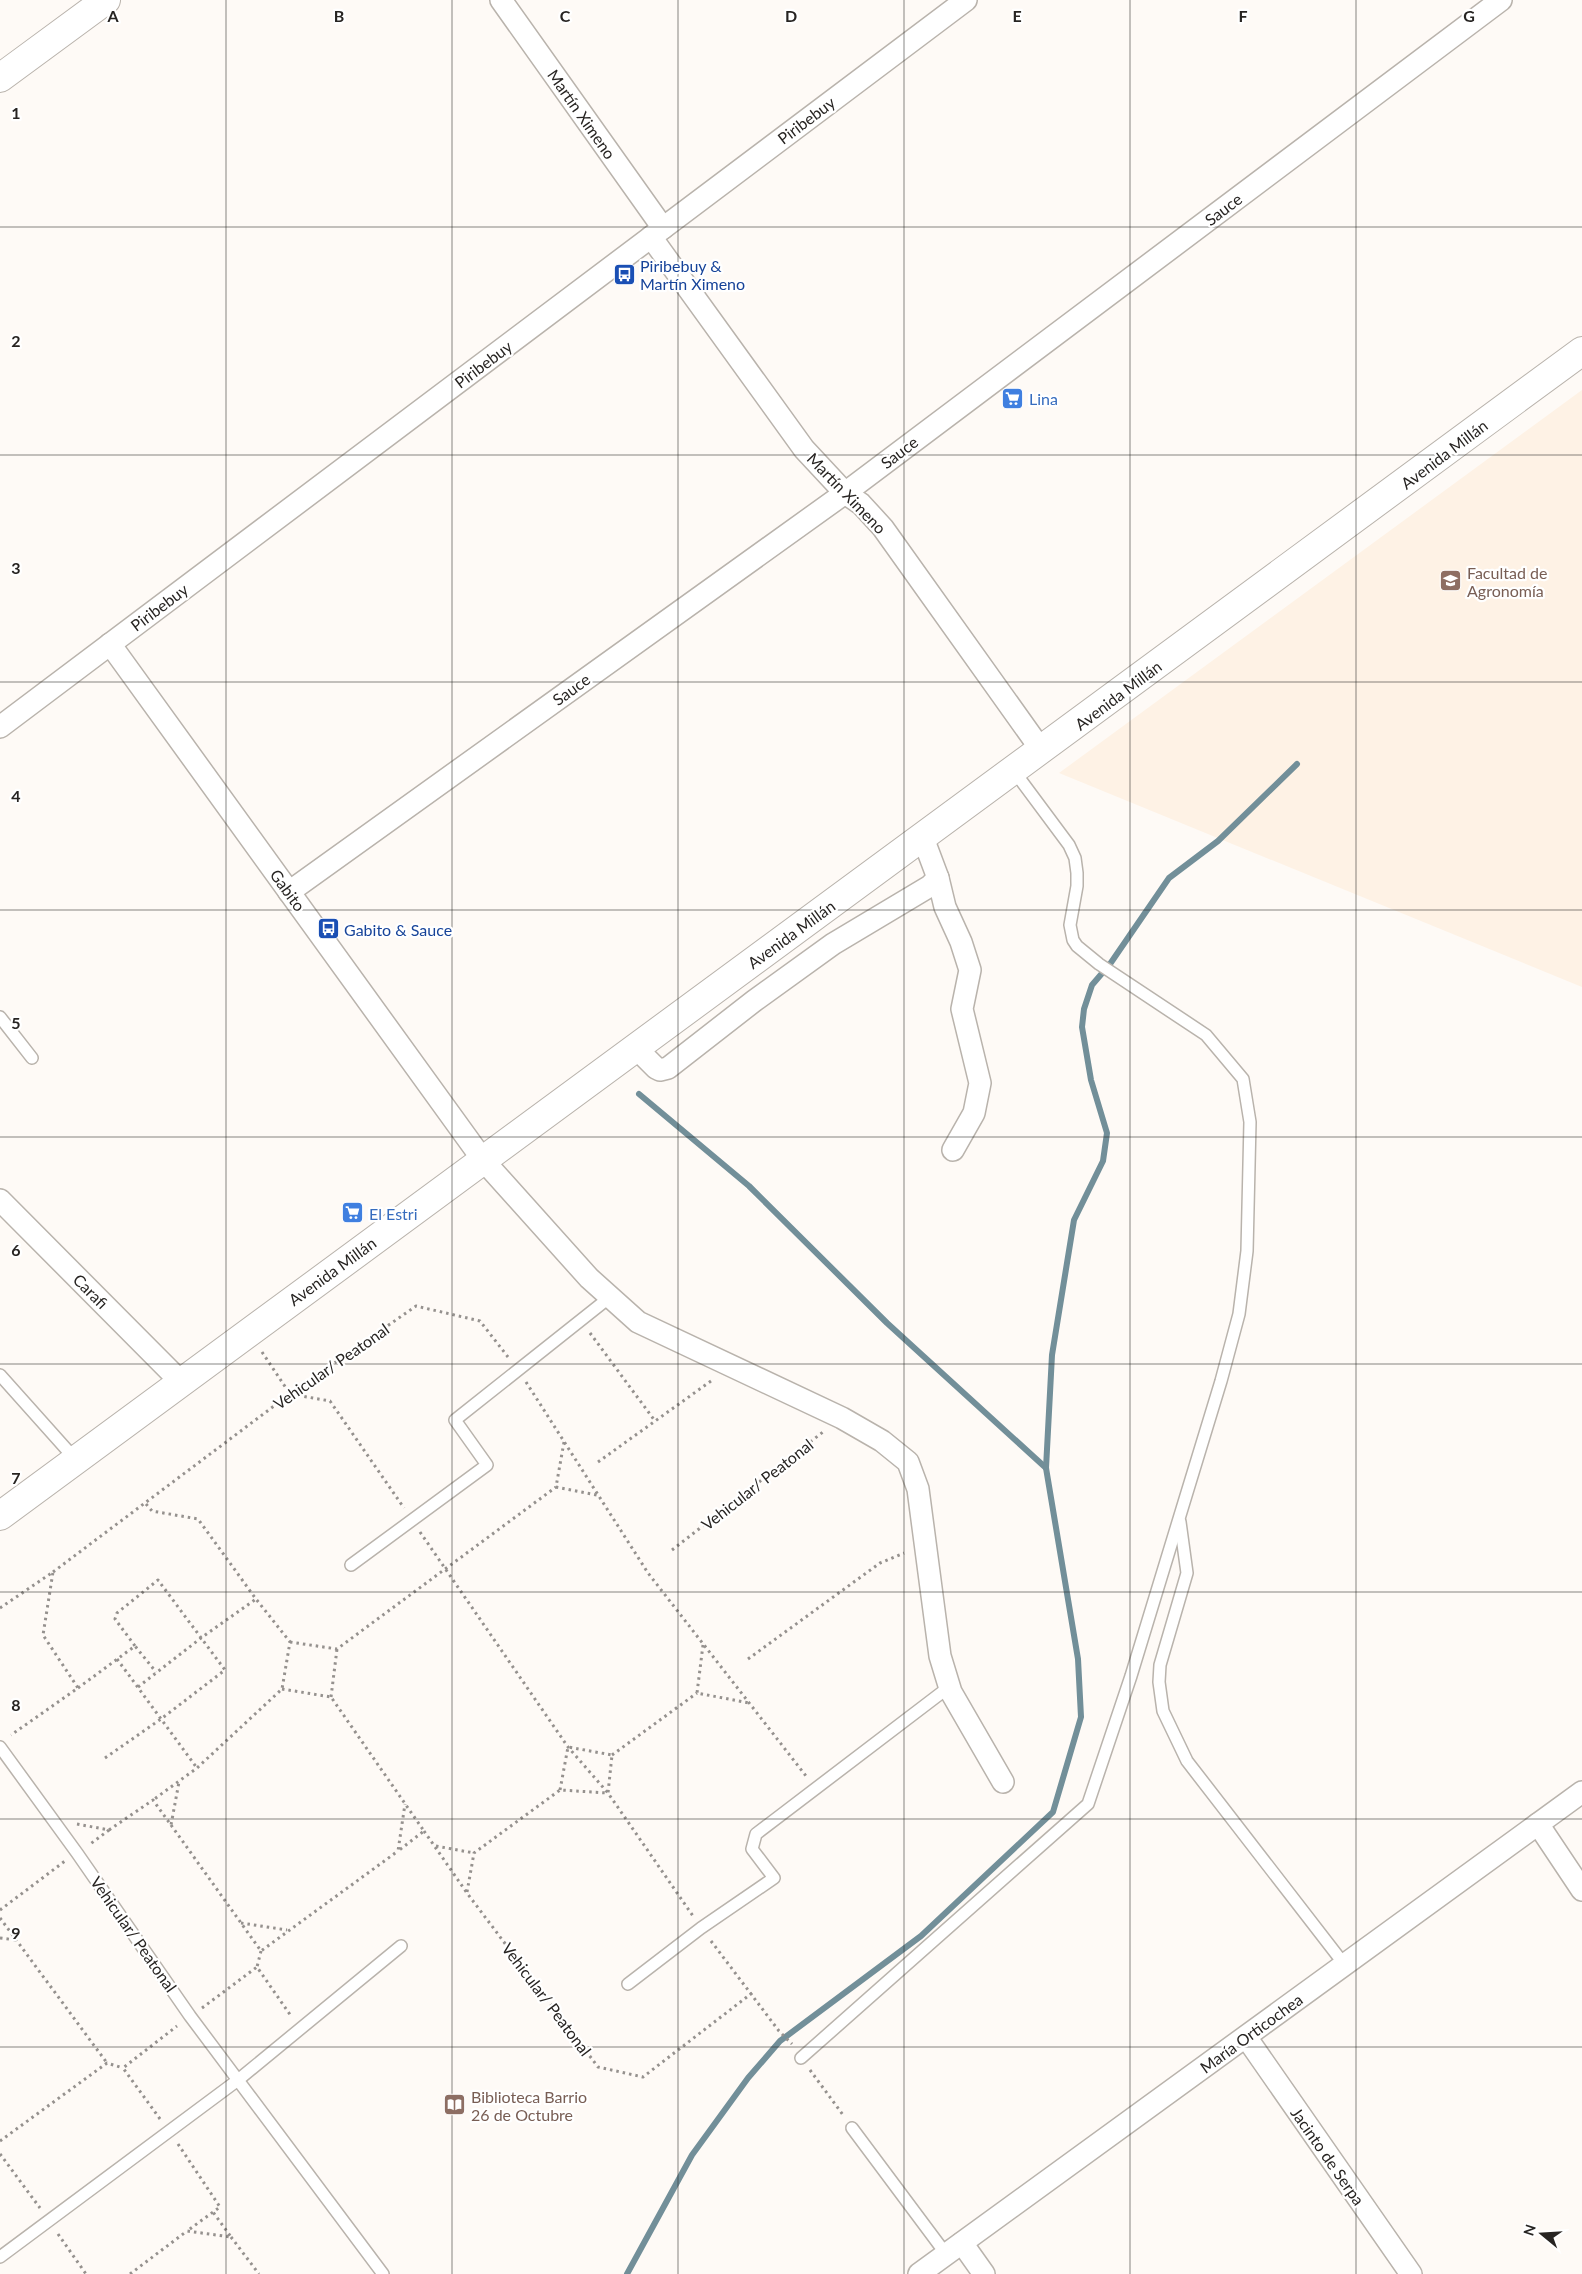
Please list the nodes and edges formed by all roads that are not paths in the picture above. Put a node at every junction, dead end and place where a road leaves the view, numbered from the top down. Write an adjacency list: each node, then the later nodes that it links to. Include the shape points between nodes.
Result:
1 (106, 0): 5 (main road)
2 (501, 0): 6 (street, Martín Ximeno)
3 (966, 0): 6 (street, Piribebuy)
4 (1501, 0): 8 (street, Sauce)
5 (0, 78)
6 (657, 233): 8 (street, Martín Ximeno, via 804,449); 9 (street, Piribebuy)
7 (1582, 351): 11 (main road, Avenida Millán)
8 (845, 493): 11 (street, Martín Ximeno, via 861,504 883,528); 15 (street, Sauce)
9 (110, 644): 10 (street, Piribebuy); 15 (street, Gabito)
10 (0, 727)
11 (1042, 751): 12 (main road, Avenida Millán)
12 (1014, 772): 13 (main road, Avenida Millán); 27 (lane, via 1075,858 1077,886 1071,933 1078,946 1114,975 1206,1035 1243,1079 1250,1122 1247,1252 1239,1314)
13 (923, 838): 14 (street); 17 (main road, Avenida Millán)
14 (938, 878): 17 (street, via 930,886 833,944 668,1068 656,1068); 19 (street, via 945,907 970,970 962,1010 980,1083 974,1113)
15 (288, 892): 20 (street, Gabito)
16 (0, 1017): 18 (lane)
17 (635, 1047): 20 (main road, Avenida Millán)
18 (32, 1058)
19 (952, 1150)
20 (484, 1160): 22 (street, via 589,1278); 24 (main road, Avenida Millán)
21 (0, 1200): 24 (street, Carafi)
22 (610, 1297): 28 (lane, via 455,1420 487,1465); 29 (street, via 638,1322 842,1418 882,1441 908,1462 918,1489 940,1656)
23 (0, 1375): 25 (lane)
24 (181, 1382): 25 (main road, Avenida Millán)
25 (76, 1460): 26 (main road, Avenida Millán)
26 (0, 1516)
27 (1179, 1518): 36 (lane, via 1187,1573 1160,1665 1163,1711 1186,1761); 39 (lane, via 1088,1804)
28 (351, 1565)
29 (949, 1686): 31 (street); 37 (lane, via 756,1834 752,1849 774,1878)
30 (0, 1747): 40 (lane, Vehicular/ Peatonal)
31 (1003, 1782)
32 (1582, 1792): 33 (street, María Orticochea)
33 (1538, 1824): 34 (street); 36 (street, María Orticochea)
34 (1582, 1890)
35 (402, 1946): 40 (lane)
36 (1344, 1964): 38 (street, María Orticochea)
37 (628, 1984)
38 (1246, 2037): 42 (street, María Orticochea); 47 (street, Jacinto de Serpa)
39 (801, 2058)
40 (238, 2080): 43 (lane); 44 (lane, Vehicular/ Peatonal)
41 (852, 2128): 42 (lane)
42 (954, 2249): 45 (street, María Orticochea); 46 (street)
43 (0, 2257)
44 (383, 2274)
45 (919, 2274)
46 (984, 2274)
47 (1411, 2274)

